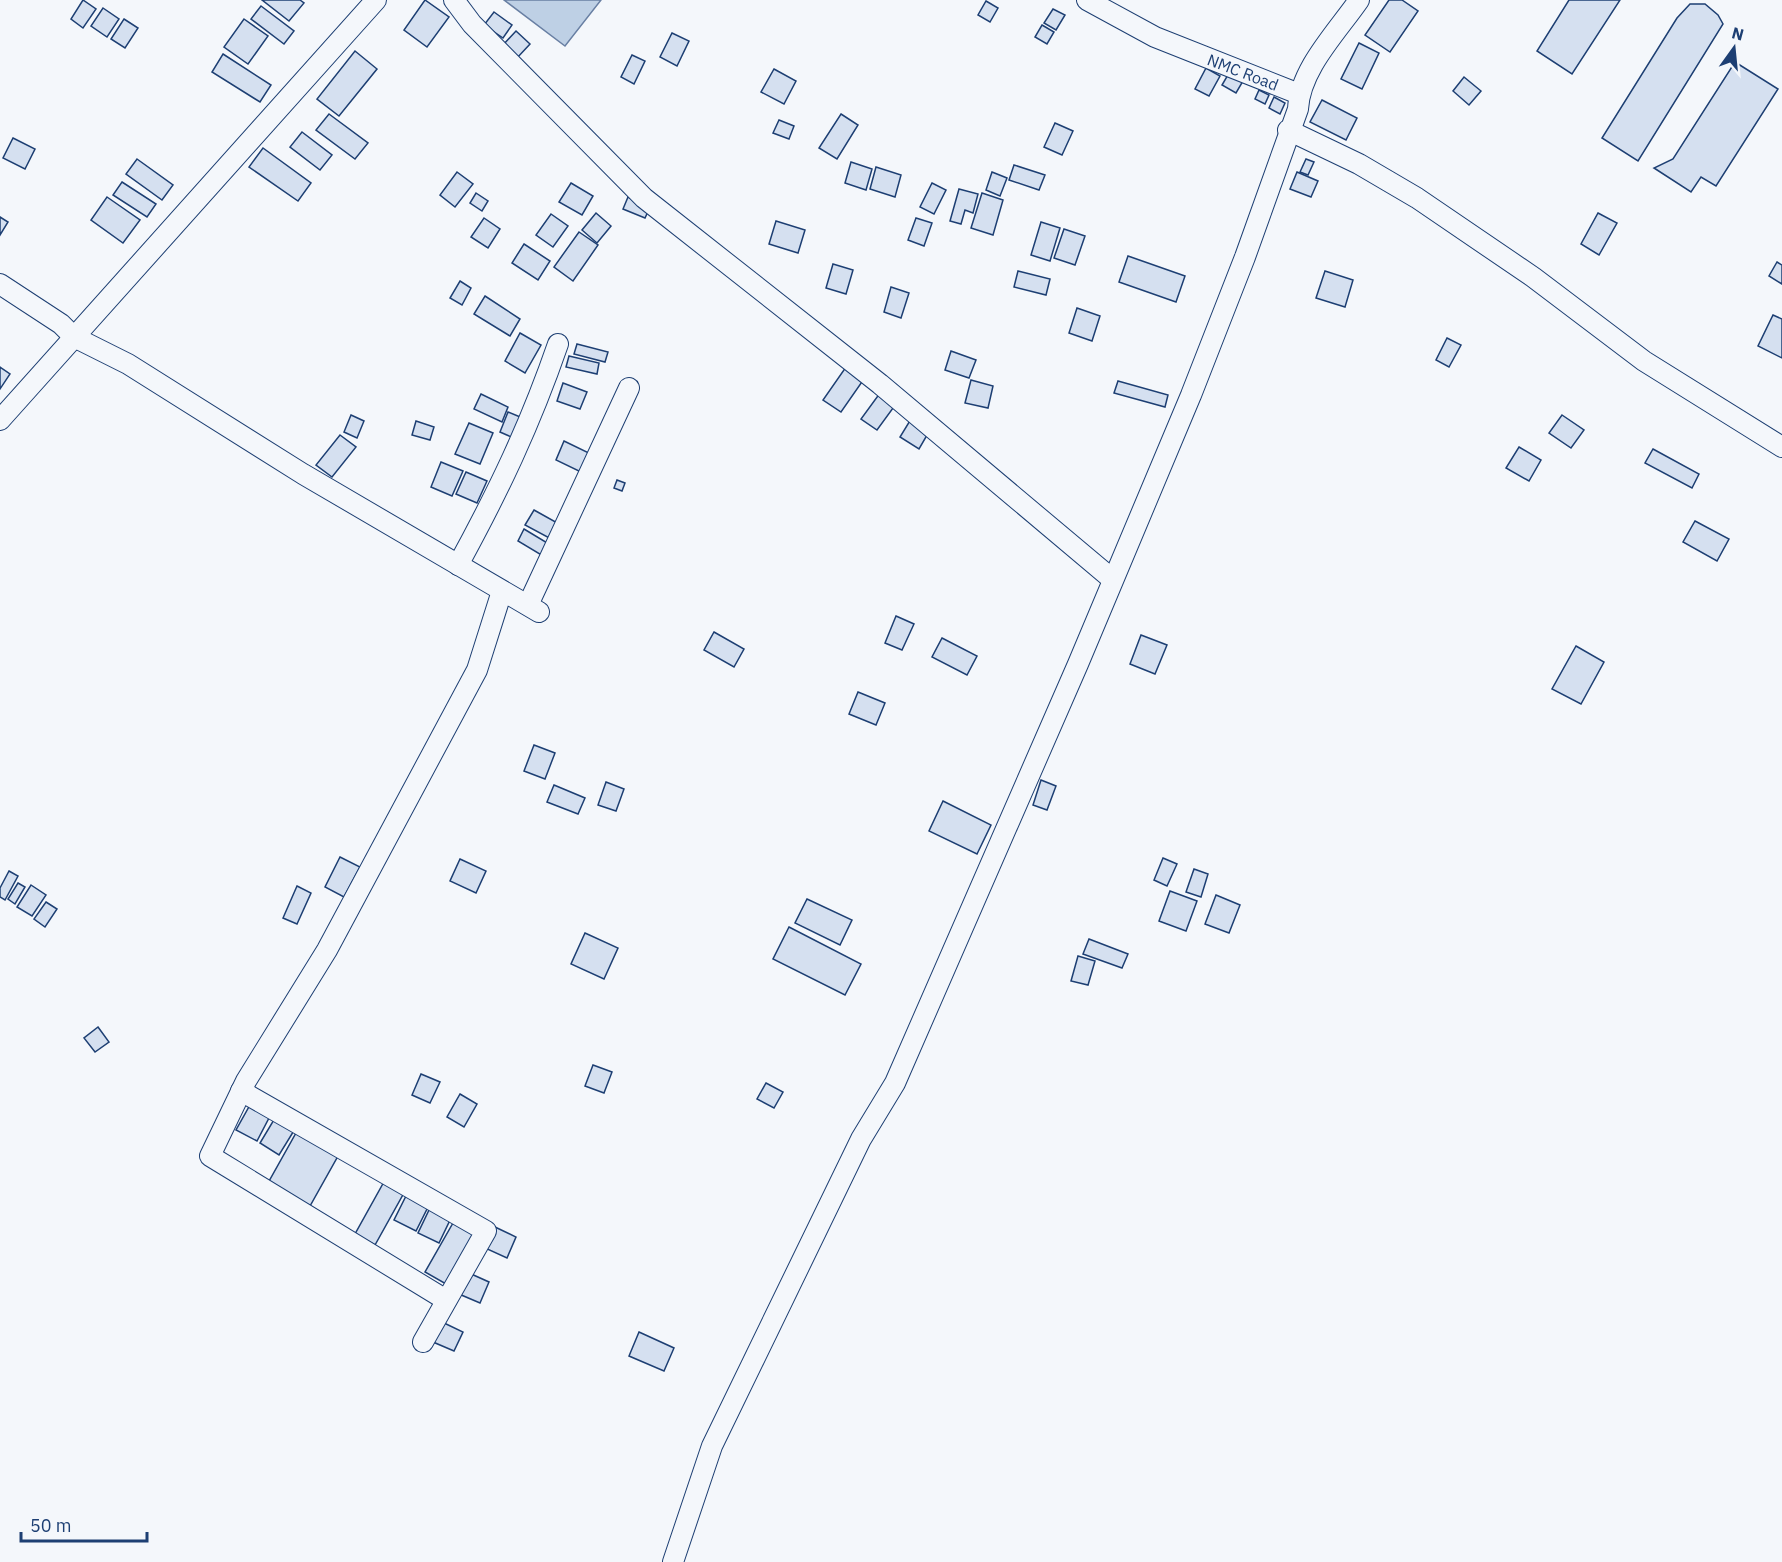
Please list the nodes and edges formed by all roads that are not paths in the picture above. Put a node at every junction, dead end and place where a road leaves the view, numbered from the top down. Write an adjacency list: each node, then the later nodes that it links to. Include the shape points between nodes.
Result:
1 (376, 0): 8 (street)
2 (454, 0): 14 (street, via 471,24 644,198 880,384)
3 (1087, 0): 5 (street, NMC Road, via 1155,37)
4 (1359, 0): 5 (street, NMC Road, via 1312,67)
5 (1299, 94): 6 (street, via 1298,109)
6 (1288, 130): 12 (street, via 1359,164 1417,198 1533,277 1644,360); 14 (street, via 1195,384)
7 (0, 284): 8 (street)
8 (74, 336): 11 (street); 13 (street, via 128,364)
9 (558, 344): 13 (street, via 534,414)
10 (629, 388): 15 (street, via 534,609)
11 (0, 420)
12 (1782, 447)
13 (458, 566): 15 (street)
14 (1112, 579): 19 (street, via 895,1083 861,1139 712,1446)
15 (502, 591): 16 (street, via 477,669 327,950)
16 (241, 1091): 17 (street, via 210,1156); 17 (street, via 486,1231)
17 (446, 1300): 18 (street)
18 (423, 1342)
19 (673, 1562)

